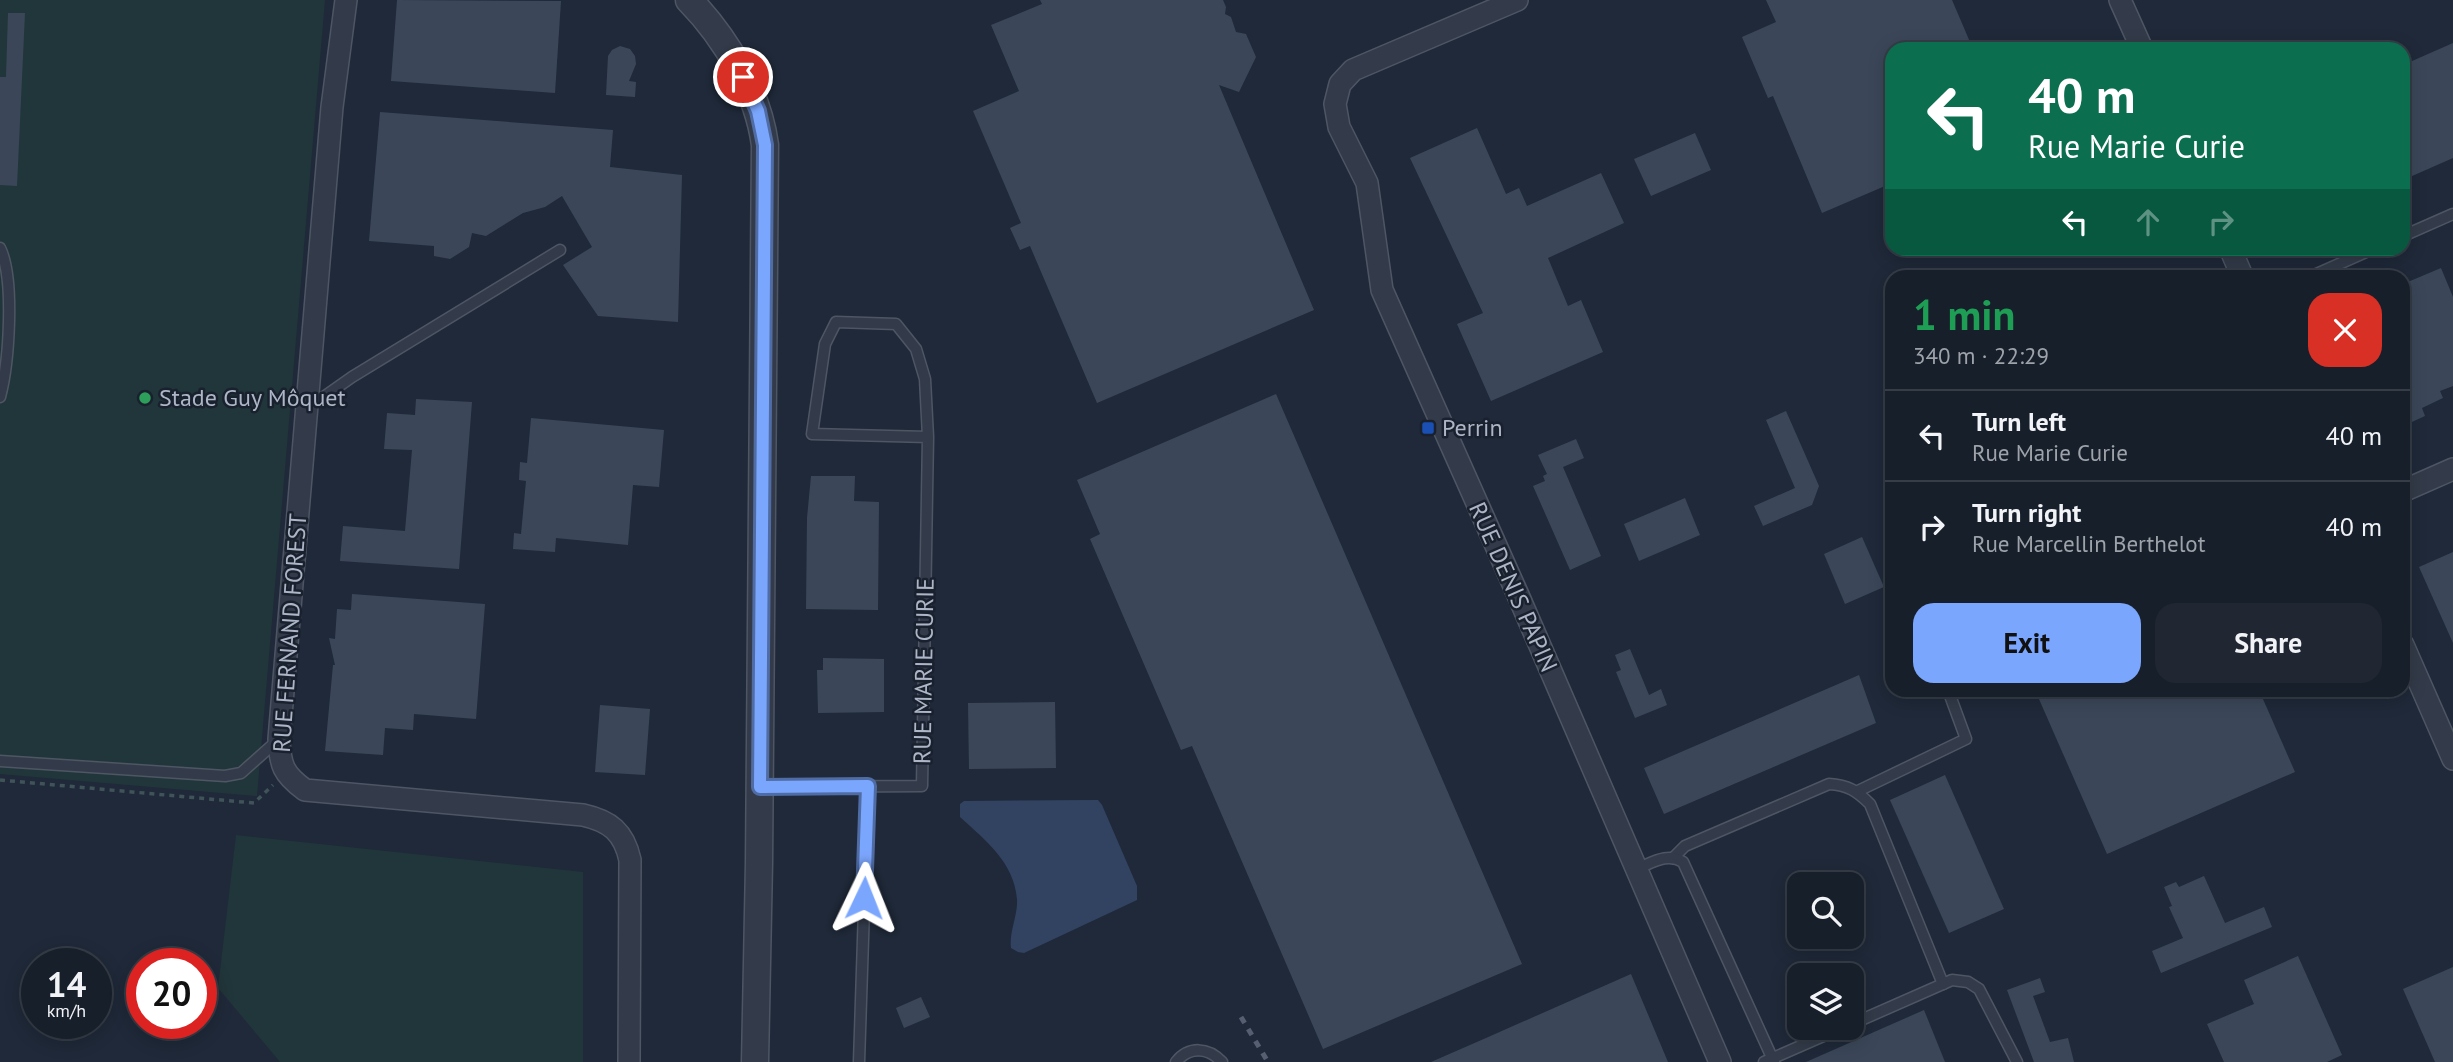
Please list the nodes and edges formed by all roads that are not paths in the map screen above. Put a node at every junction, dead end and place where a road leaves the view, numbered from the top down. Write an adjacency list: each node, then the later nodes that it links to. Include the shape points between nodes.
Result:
1 (346, 0): 13 (street, RUE FERNAND FOREST, via 332,107)
2 (689, 0): 23 (street, via 743,77 758,111 765,145)
3 (1517, 0): 26 (street, RUE DENIS PAPIN, via 1353,70 1340,84 1335,104 1339,127 1367,183 1382,290)
4 (2120, 0): 5 (street)
5 (2139, 42)
6 (2453, 214): 7 (lane)
7 (2410, 233)
8 (0, 248): 12 (lane, via 9,285)
9 (560, 250): 13 (lane)
10 (2357, 256): 11 (lane)
11 (2326, 270)
12 (0, 397)
13 (306, 410): 19 (street, RUE FERNAND FOREST)
14 (928, 437): 14 (lane, via 925,379 916,349 896,324 836,322 825,344 812,434); 22 (lane, RUE MARIE CURIE, via 922,786)
15 (2453, 469): 16 (street)
16 (2410, 488)
17 (2410, 661): 20 (street)
18 (1951, 697): 24 (lane, via 1966,738)
19 (279, 739): 21 (lane, via 242,773 225,776); 31 (street, RUE FERNAND FOREST, via 286,774 305,790 583,815 611,825 624,840 630,860)
20 (2453, 759)
21 (0, 761)
22 (868, 786): 23 (lane, RUE MARIE CURIE); 33 (lane)
23 (760, 787): 32 (street)
24 (1858, 791): 25 (lane, via 1829,784 1685,846); 27 (lane, via 1870,804)
25 (1674, 857): 26 (lane); 30 (lane, via 1683,862)
26 (1636, 869): 36 (street, RUE DENIS PAPIN)
27 (1943, 984): 28 (lane); 37 (lane, via 1968,982 1979,989)
28 (1864, 1019)
29 (1816, 1040): 30 (lane)
30 (1770, 1061)
31 (629, 1062)
32 (755, 1062)
33 (859, 1062)
34 (1176, 1062): 35 (lane, via 1196,1050 1214,1054)
35 (1222, 1062)
36 (1720, 1062)
37 (2017, 1062)

